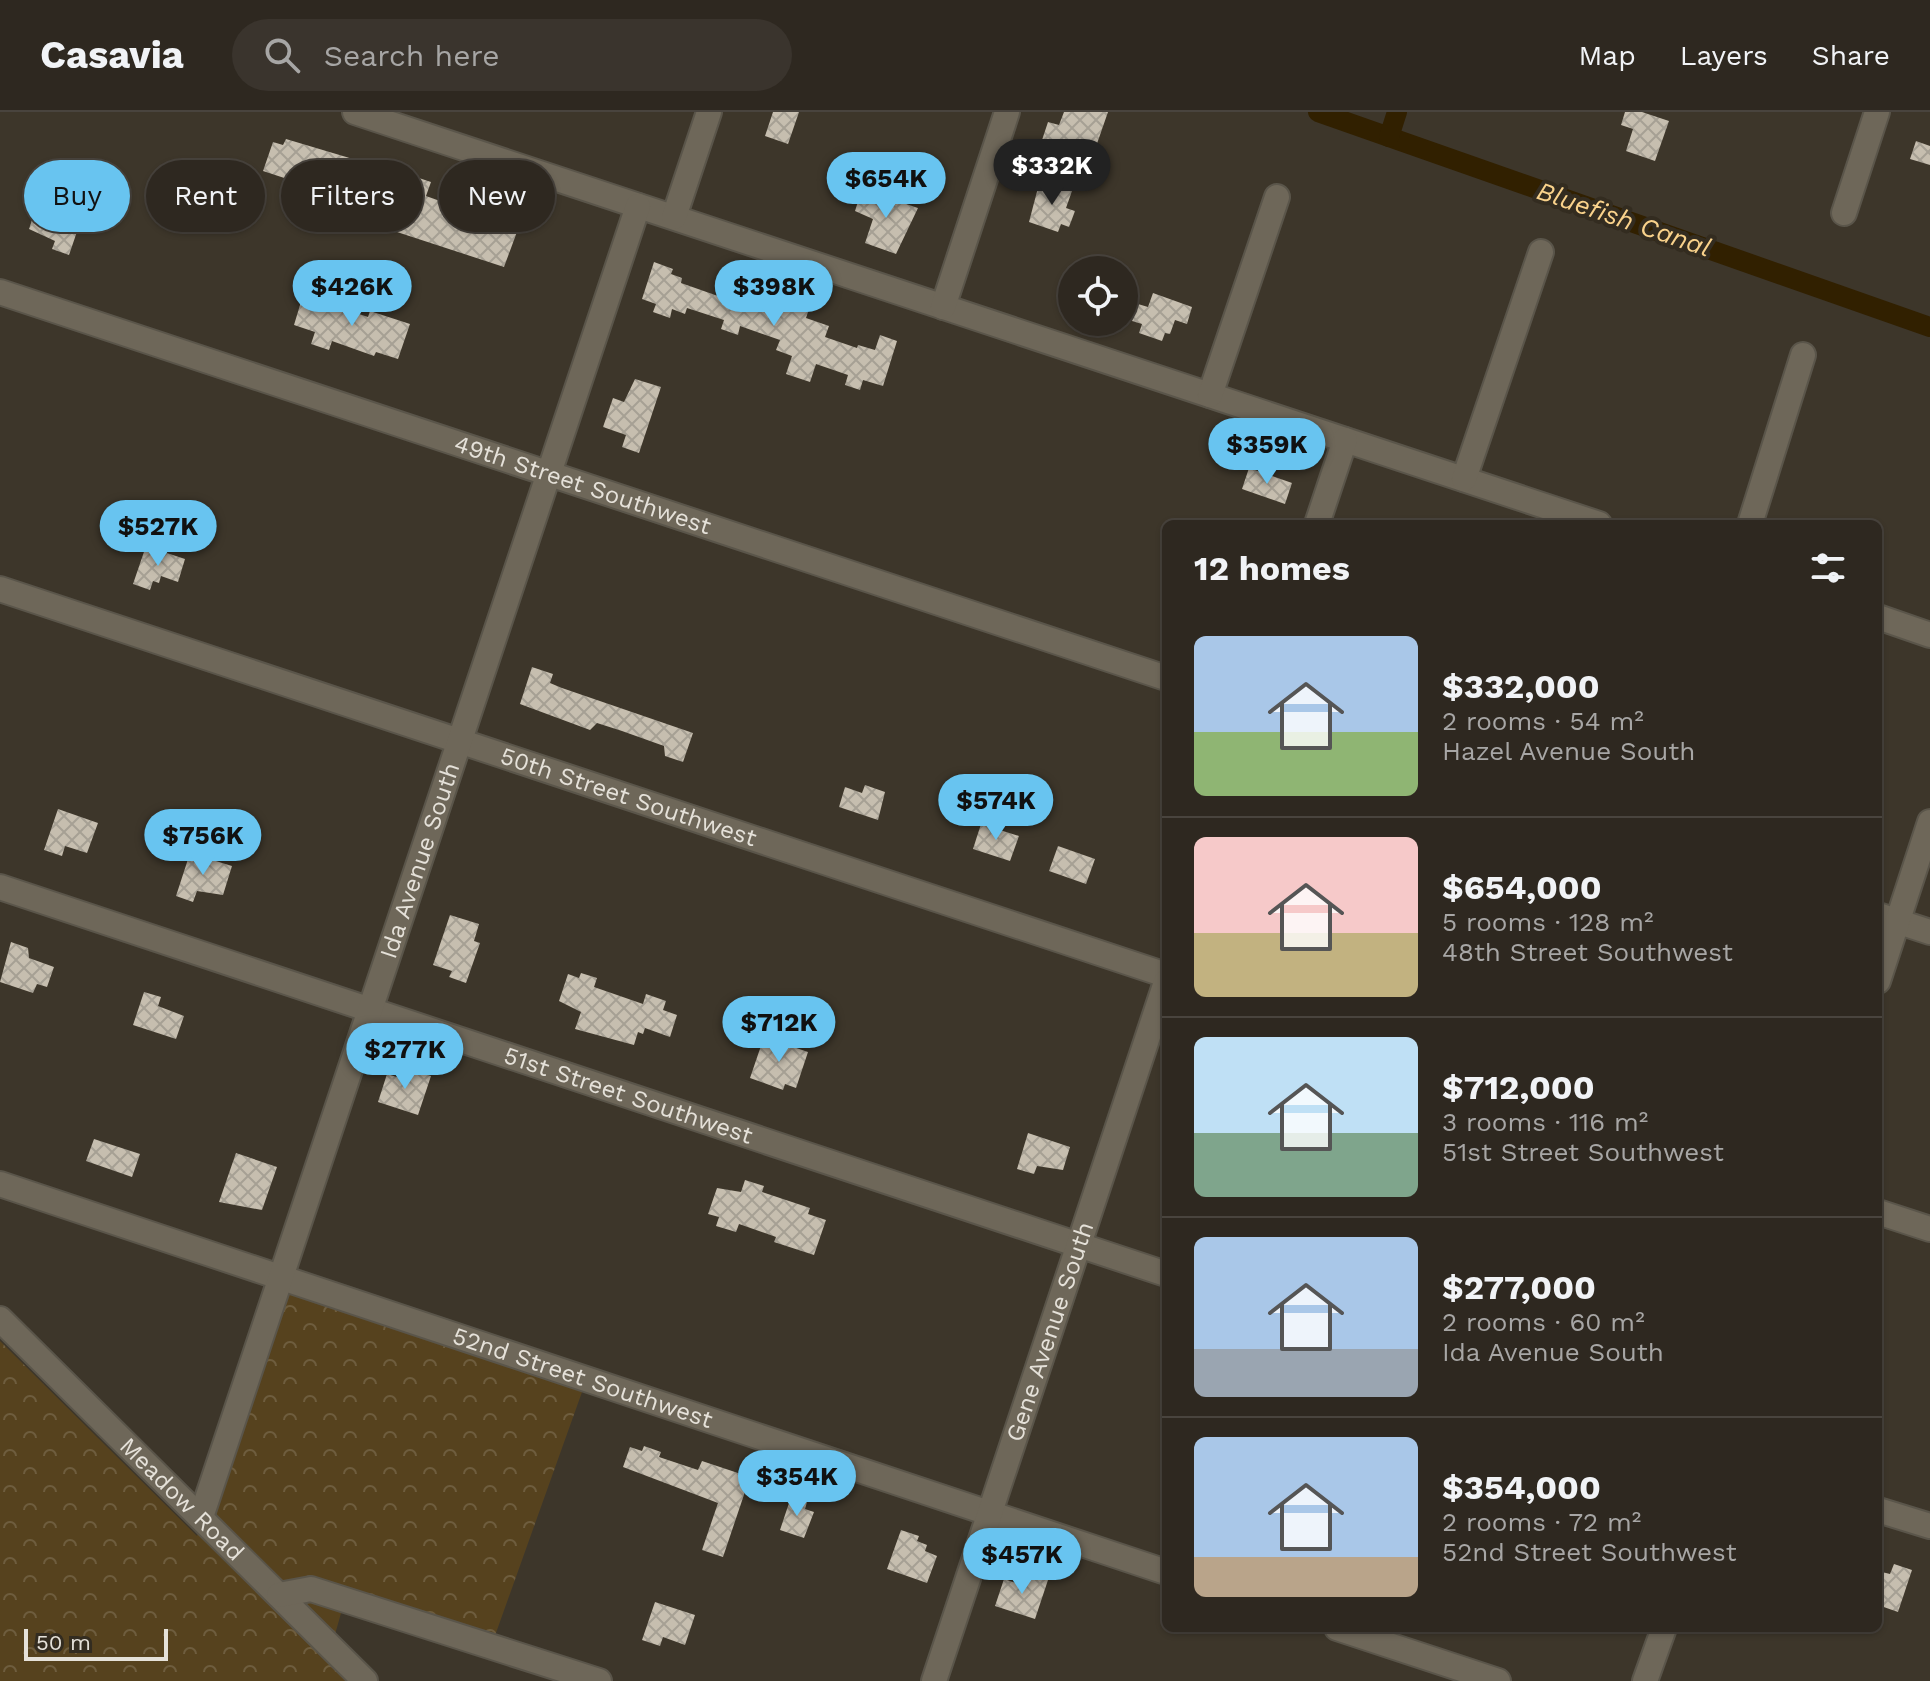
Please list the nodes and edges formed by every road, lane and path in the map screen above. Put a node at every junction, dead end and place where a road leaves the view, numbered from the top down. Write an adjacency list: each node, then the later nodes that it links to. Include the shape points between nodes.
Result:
1 (355, 112): 5 (street)
2 (709, 112): 9 (street)
3 (1007, 112): 12 (street)
4 (1877, 112): 8 (street)
5 (408, 120): 7 (street)
6 (1277, 197): 14 (street)
7 (638, 206): 9 (street); 16 (street, Ida Avenue South)
8 (1844, 213)
9 (674, 217): 12 (street)
10 (1541, 252): 17 (street)
11 (0, 292): 16 (street, 49th Street Southwest)
12 (943, 307): 14 (street)
13 (1803, 355): 20 (street)
14 (1210, 395): 15 (street)
15 (1345, 440): 17 (street); 18 (street)
16 (549, 473): 24 (street, 49th Street Southwest); 25 (street, Ida Avenue South)
17 (1464, 479): 19 (street)
18 (1318, 520)
19 (1587, 520)
20 (1751, 520)
21 (0, 589): 25 (street, 50th Street Southwest)
22 (1882, 618): 23 (street)
23 (1930, 635)
24 (1162, 677)
25 (461, 742): 31 (street, 50th Street Southwest); 33 (street, Ida Avenue South)
26 (1930, 822): 28 (street)
27 (0, 887): 33 (street, 51st Street Southwest)
28 (1888, 918): 29 (street); 30 (street)
29 (1930, 932)
30 (1882, 956)
31 (1162, 974)
32 (1162, 994): 37 (street, Gene Avenue South)
33 (372, 1009): 37 (street, 51st Street Southwest); 39 (street, Ida Avenue South)
34 (0, 1184): 39 (street, 52nd Street Southwest)
35 (1882, 1213): 36 (street)
36 (1930, 1229)
37 (1079, 1246): 38 (street, 51st Street Southwest); 42 (street, Gene Avenue South)
38 (1162, 1273)
39 (283, 1278): 42 (street, 52nd Street Southwest); 43 (street, Ida Avenue South)
40 (0, 1319): 43 (street, Meadow Road)
41 (1882, 1511): 44 (street)
42 (990, 1514): 45 (street, 52nd Street Southwest); 51 (street, Gene Avenue South)
43 (201, 1517): 46 (street, Meadow Road)
44 (1930, 1526)
45 (1162, 1571)
46 (279, 1595): 49 (street, Meadow Road); 50 (street, via 311,1589)
47 (1349, 1632): 52 (street)
48 (1663, 1632): 53 (street)
49 (365, 1681)
50 (599, 1681)
51 (934, 1681)
52 (1498, 1681)
53 (1645, 1681)

